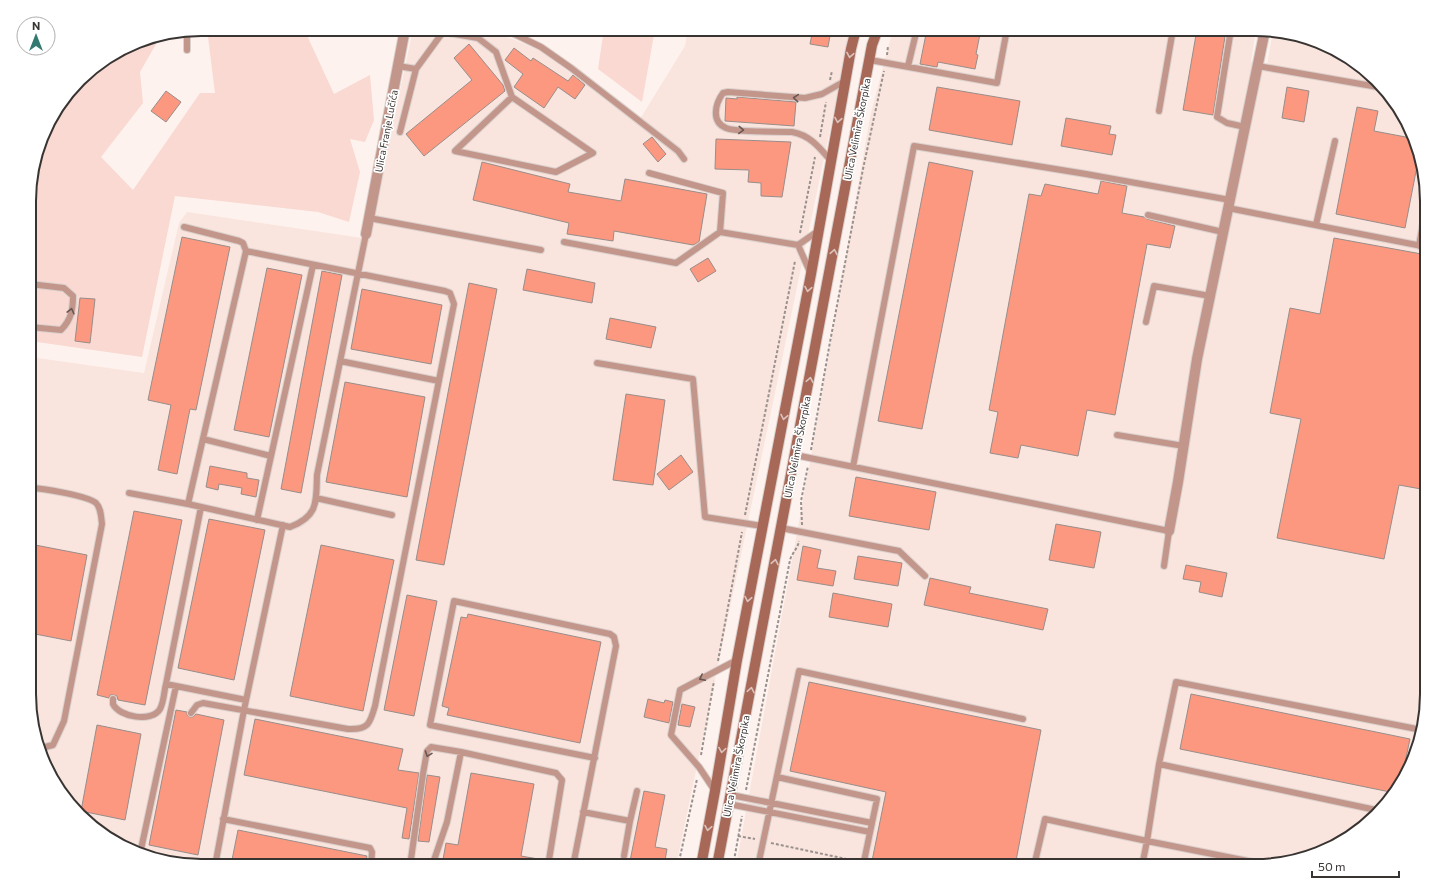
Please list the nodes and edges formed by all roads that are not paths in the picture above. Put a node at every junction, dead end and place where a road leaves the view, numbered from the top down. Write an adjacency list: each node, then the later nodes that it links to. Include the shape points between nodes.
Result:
1 (187, 36): 13 (lane)
2 (404, 36): 15 (street, Ulica Franje Lučića)
3 (439, 36): 18 (lane)
4 (468, 36): 21 (lane, via 478,38 496,52)
5 (518, 36): 26 (lane, via 571,68 678,151)
6 (854, 36): 19 (main road, Ulica Velimira Škorpika, one-way to 19)
7 (875, 36): 14 (main road, Ulica Velimira Škorpika)
8 (915, 36): 16 (lane)
9 (1006, 36): 16 (lane, via 997,83)
10 (1172, 36): 22 (lane)
11 (1230, 36): 23 (lane, via 1217,117 1227,123)
12 (1264, 36): 17 (street)
13 (187, 50)
14 (870, 60): 16 (lane); 57 (main road, Ulica Velimira Škorpika, one-way to 14)
15 (398, 66): 18 (lane); 31 (street, Ulica Franje Lučića)
16 (908, 66)
17 (1258, 66): 20 (lane); 23 (street)
18 (416, 69): 24 (lane)
19 (845, 81): 27 (main road, Ulica Velimira Škorpika, one-way to 27); 27 (lane, one-way to 27, via 822,94 805,98 728,92 723,93 717,105 717,119 726,128 800,133 807,136)
20 (1374, 86)
21 (512, 97): 21 (lane, via 575,140 593,153 556,172 455,151)
22 (1158, 111)
23 (1245, 127): 29 (street)
24 (400, 132)
25 (1335, 141): 32 (lane)
26 (684, 159)
27 (831, 161): 34 (main road, Ulica Velimira Škorpika)
28 (649, 173): 35 (lane, via 723,193)
29 (1229, 204): 32 (lane); 36 (street); 59 (lane, via 1086,174 914,146)
30 (1148, 215): 36 (lane)
31 (369, 218): 37 (street, Ulica Franje Lučića); 42 (lane)
32 (1316, 225): 41 (lane)
33 (184, 227): 43 (lane, via 239,241 243,243)
34 (818, 231): 40 (lane); 46 (main road, Ulica Velimira Škorpika)
35 (720, 232): 39 (lane, via 676,263); 40 (lane)
36 (1223, 232): 48 (street)
37 (366, 234): 45 (lane)
38 (1420, 240): 41 (lane)
39 (564, 242)
40 (798, 245): 46 (lane)
41 (1419, 246)
42 (541, 250)
43 (246, 251): 44 (lane); 55 (lane)
44 (312, 265): 45 (lane); 58 (lane)
45 (358, 274): 51 (lane); 53 (lane, via 450,293 454,304)
46 (811, 274): 68 (main road, Ulica Velimira Škorpika, one-way to 68)
47 (36, 285): 50 (lane, one-way to 47, via 60,330 68,323 73,306 73,296 64,288)
48 (1210, 296): 49 (lane, via 1154,286); 56 (street, via 1197,359)
49 (1146, 322)
50 (36, 328)
51 (340, 361): 53 (lane); 62 (lane, via 317,476)
52 (597, 363): 68 (lane, via 693,379 705,517)
53 (439, 381): 78 (lane, via 371,720 365,727 356,730)
54 (1117, 435): 56 (lane)
55 (203, 439): 58 (lane); 63 (lane)
56 (1184, 446): 70 (street)
57 (795, 455): 59 (lane); 69 (main road, Ulica Velimira Škorpika)
58 (271, 456): 66 (lane)
59 (853, 467): 70 (lane)
60 (36, 489): 82 (lane, via 86,498 95,503 101,511 102,524 64,721 53,745)
61 (129, 493): 63 (lane)
62 (316, 498): 65 (lane); 67 (lane, via 313,510 306,519 290,527)
63 (188, 504): 64 (lane)
64 (201, 507): 66 (lane); 74 (lane)
65 (392, 515)
66 (257, 520): 67 (lane)
67 (283, 526): 77 (lane)
68 (762, 526): 73 (main road, Ulica Velimira Škorpika, one-way to 73)
69 (781, 528): 72 (lane, via 899,551); 89 (main road, Ulica Velimira Škorpika, one-way to 69)
70 (1169, 530): 71 (lane)
71 (1164, 566)
72 (925, 576)
73 (737, 660): 88 (main road, Ulica Velimira Škorpika, one-way to 88); 88 (lane, one-way to 88, via 680,690 671,735 699,767)
74 (166, 684): 75 (lane); 76 (lane, via 160,709 154,715 146,717 119,712 113,704)
75 (176, 686): 77 (lane); 99 (lane)
76 (113, 699)
77 (246, 700): 78 (lane)
78 (244, 710): 79 (lane, via 203,703 196,705); 94 (lane)
79 (192, 713)
80 (1023, 719): 86 (lane, via 800,671)
81 (1416, 729): 85 (lane, via 1176,682)
82 (45, 746)
83 (461, 752): 103 (lane, one-way to 103, via 431,747 428,750); 104 (lane, via 447,822); 105 (lane, via 556,773 559,776 562,780)
84 (595, 758): 84 (lane, via 616,646 614,637 610,634 454,602 430,725); 92 (lane)
85 (1160, 764): 91 (lane); 98 (lane)
86 (777, 777): 90 (lane); 96 (lane, via 877,799)
87 (637, 791): 95 (lane)
88 (715, 791): 107 (main road, Ulica Velimira Škorpika, one-way to 107)
89 (730, 799): 90 (lane); 93 (lane); 108 (main road, Ulica Velimira Škorpika)
90 (772, 802): 93 (lane); 96 (lane)
91 (1373, 809)
92 (583, 812): 95 (lane); 106 (lane)
93 (770, 812): 97 (lane); 109 (lane)
94 (223, 819): 101 (lane); 102 (lane, via 370,848)
95 (630, 821): 100 (lane)
96 (872, 823): 97 (lane)
97 (870, 832): 110 (lane)
98 (1147, 841): 111 (lane, via 1045,819); 112 (lane); 113 (lane)
99 (141, 847)
100 (624, 856)
101 (216, 859)
102 (372, 859)
103 (411, 859)
104 (434, 859)
105 (549, 859)
106 (574, 859)
107 (702, 859)
108 (718, 859)
109 (759, 859)
110 (864, 859)
111 (1036, 859)
112 (1143, 859)
113 (1238, 859)

